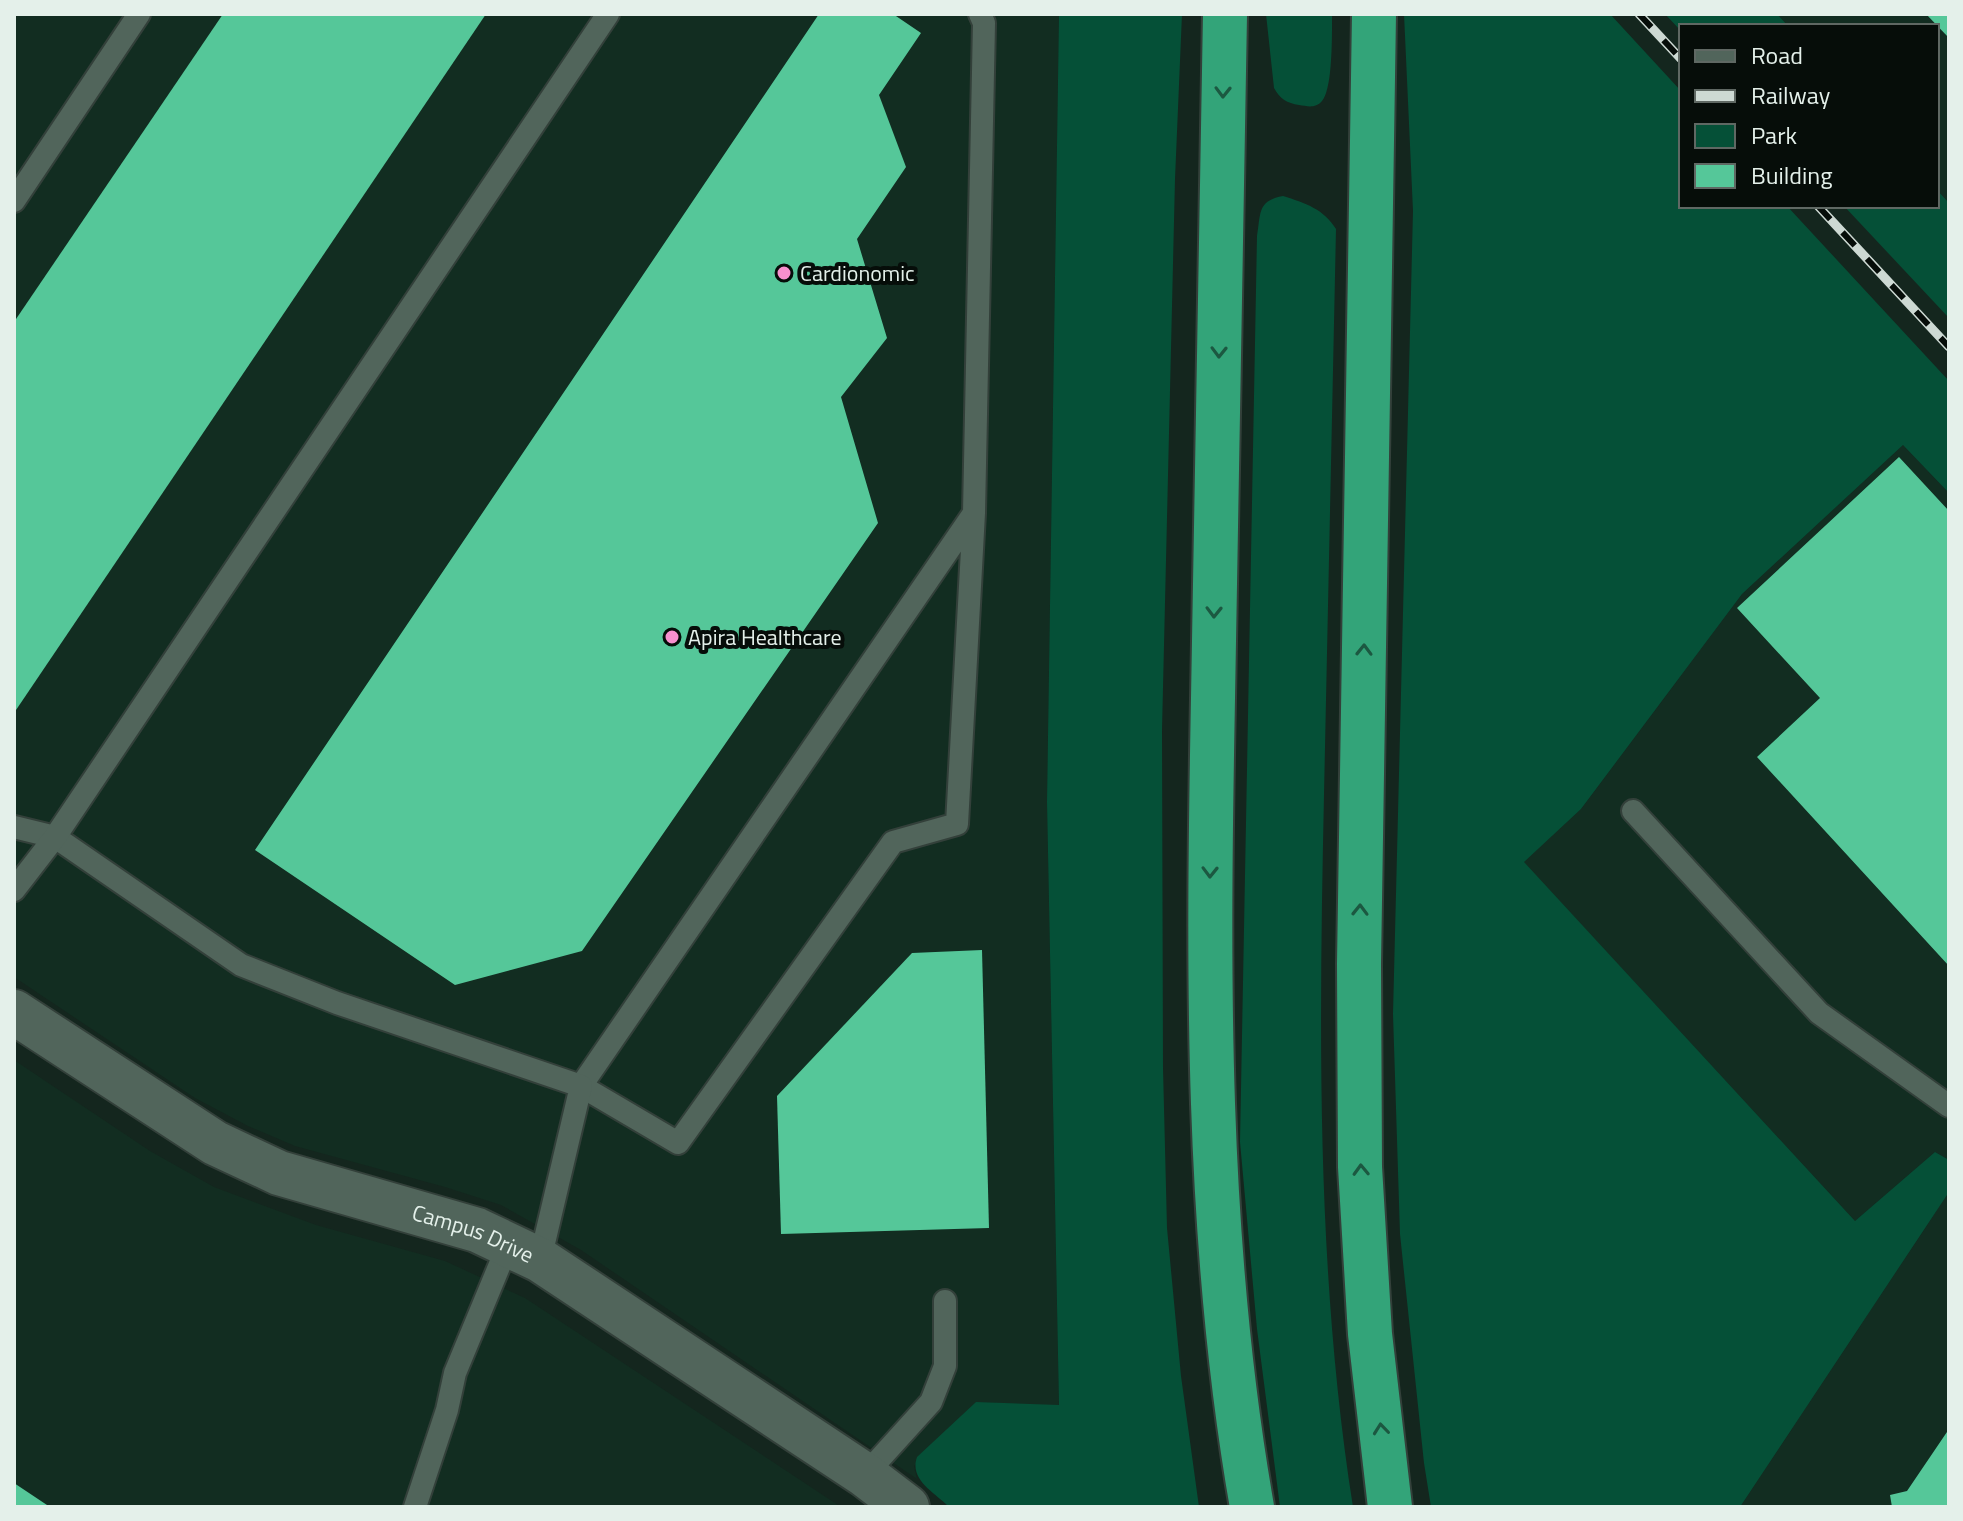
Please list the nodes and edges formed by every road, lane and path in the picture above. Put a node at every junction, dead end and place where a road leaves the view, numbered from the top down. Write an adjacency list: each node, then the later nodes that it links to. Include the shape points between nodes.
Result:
1 (139, 14): 6 (lane)
2 (608, 14): 10 (lane)
3 (980, 14): 7 (lane, via 984,23)
4 (1225, 14): 20 (highway, one-way to 20, via 1209,933 1212,1099 1223,1282)
5 (1374, 14): 21 (highway, one-way to 5, via 1370,1334 1360,1167)
6 (14, 201)
7 (974, 513): 13 (lane); 13 (lane, via 957,824 893,842 678,1143)
8 (1633, 811): 14 (lane, via 1819,1013)
9 (14, 827): 10 (lane)
10 (55, 837): 11 (lane); 13 (lane, via 241,965)
11 (14, 890)
12 (14, 1012): 15 (street, Campus Drive, via 215,1143 279,1173 477,1230)
13 (581, 1086): 15 (lane)
14 (1949, 1106)
15 (524, 1253): 17 (street, Campus Drive); 18 (lane, via 455,1373)
16 (945, 1301): 17 (lane, via 945,1366 931,1402)
17 (865, 1475): 19 (street, Campus Drive)
18 (415, 1507)
19 (907, 1507)
20 (1252, 1507)
21 (1390, 1507)

